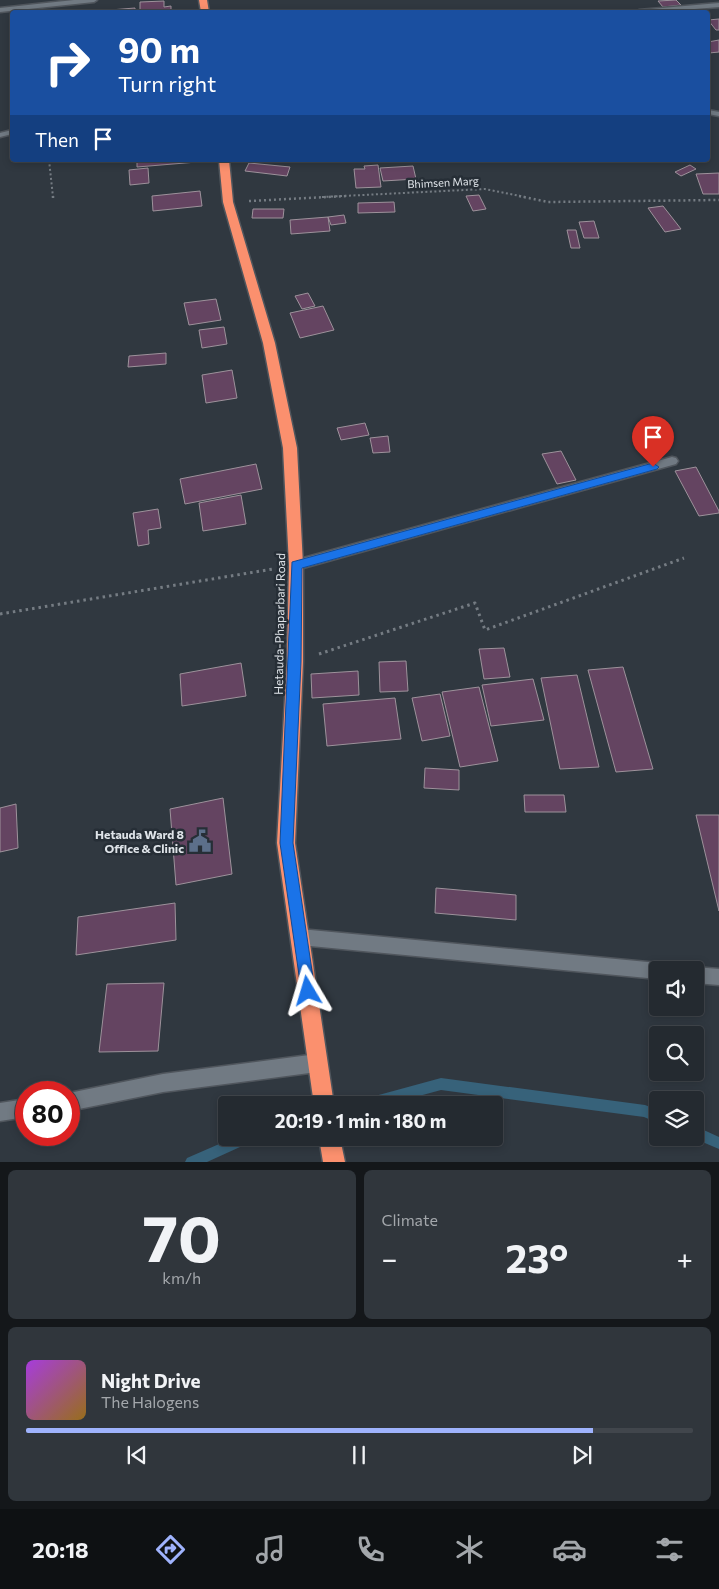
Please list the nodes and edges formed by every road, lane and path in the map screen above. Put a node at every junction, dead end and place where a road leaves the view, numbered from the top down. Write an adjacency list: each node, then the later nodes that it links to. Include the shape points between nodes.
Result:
1 (94, 0): 3 (street)
2 (719, 5): 4 (street)
3 (0, 10)
4 (662, 10)
5 (48, 162): 8 (path)
6 (224, 162): 9 (highway, Hetauda-Phaparbari Road)
7 (719, 200): 9 (path, Bhimsen Marg, via 548,202 485,188)
8 (53, 201)
9 (228, 202): 12 (highway, Hetauda-Phaparbari Road, via 269,343 290,448)
10 (672, 462): 12 (street)
11 (684, 558): 14 (path, via 485,630 475,603)
12 (296, 565): 13 (path); 14 (highway, Hetauda-Phaparbari Road)
13 (0, 614)
14 (295, 662): 15 (highway, Hetauda-Phaparbari Road, via 286,843)
15 (300, 936): 16 (street); 19 (highway, Hetauda-Phaparbari Road)
16 (649, 971)
17 (704, 976): 18 (street)
18 (719, 978)
19 (317, 1063): 20 (highway, Hetauda-Phaparbari Road); 21 (street, via 163,1083)
20 (322, 1096)
21 (80, 1100)
22 (15, 1110): 23 (street)
23 (0, 1112)
24 (331, 1146): 25 (highway)
25 (334, 1162)

